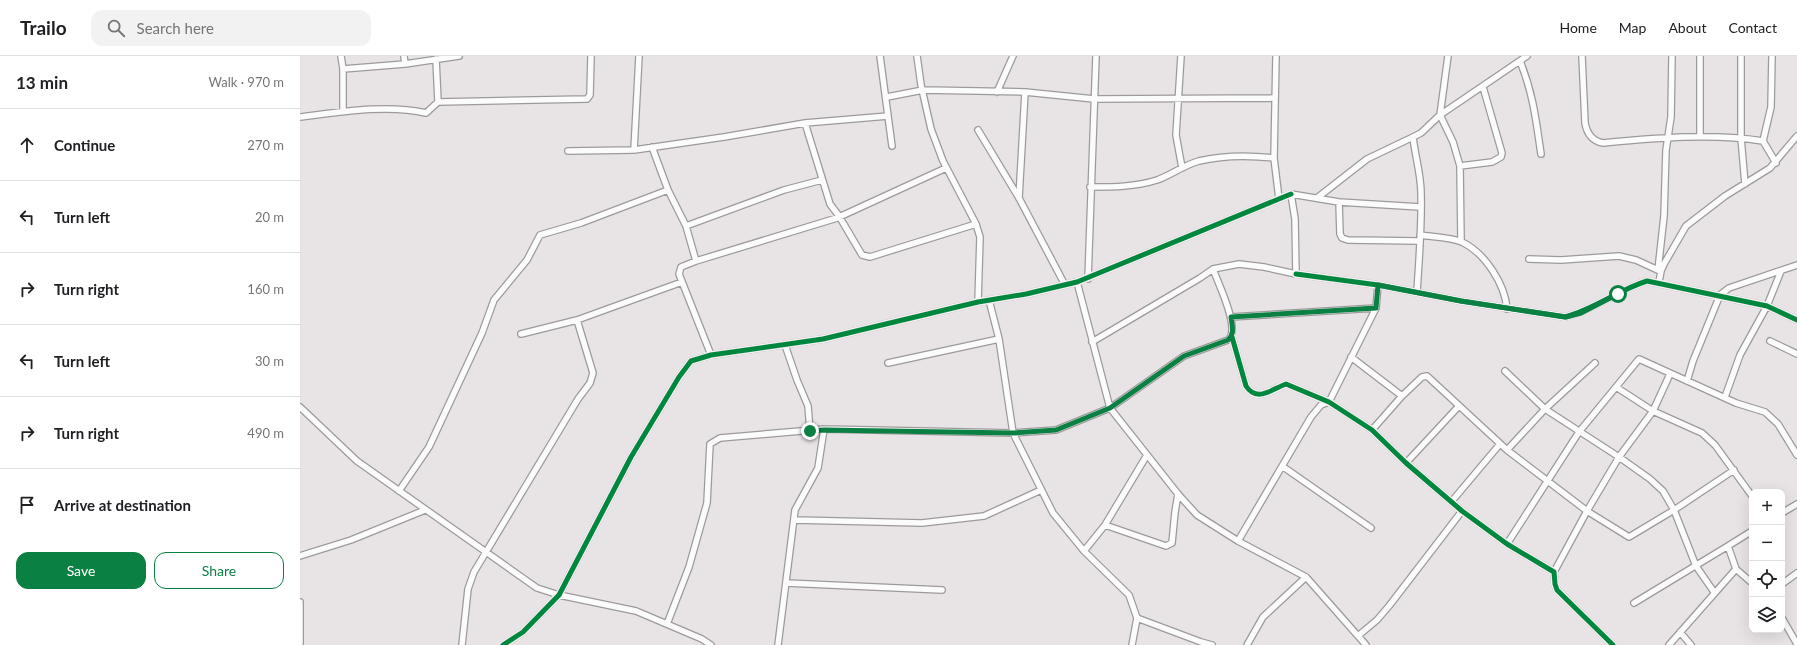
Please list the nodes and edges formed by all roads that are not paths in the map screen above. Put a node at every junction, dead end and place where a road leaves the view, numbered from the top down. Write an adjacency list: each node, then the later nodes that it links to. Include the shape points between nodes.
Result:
1 (341, 56): 22 (street)
2 (404, 56): 21 (street)
3 (459, 56): 19 (street)
4 (592, 56): 31 (street, via 590,95 587,99)
5 (639, 56): 46 (street)
6 (880, 56): 27 (street)
7 (917, 56): 24 (street)
8 (1013, 56): 25 (street)
9 (1096, 56): 30 (street)
10 (1181, 56): 28 (street)
11 (1276, 56): 29 (street)
12 (1448, 56): 33 (street)
13 (1526, 56): 20 (street)
14 (1582, 56): 41 (street, via 1585,124 1592,138 1603,143)
15 (1672, 56): 41 (street, via 1671,117)
16 (1700, 56): 38 (street)
17 (1741, 56): 42 (street)
18 (1772, 56): 43 (street, via 1772,107)
19 (436, 59): 21 (street); 31 (street)
20 (1520, 61): 23 (street); 48 (street, via 1534,104)
21 (405, 64): 22 (street)
22 (343, 69): 32 (street)
23 (1483, 87): 33 (street); 51 (street, via 1501,157 1492,162)
24 (922, 90): 25 (street); 27 (street); 52 (street, via 931,129)
25 (997, 92): 26 (street)
26 (1025, 92): 30 (street); 59 (street)
27 (887, 97): 34 (street)
28 (1179, 97): 29 (street); 30 (street); 53 (street, via 1176,135)
29 (1275, 98): 49 (street)
30 (1094, 99): 56 (street)
31 (438, 102): 32 (street, via 426,114 409,109)
32 (343, 111): 35 (street)
33 (1440, 115): 40 (street); 51 (street, via 1453,142)
34 (888, 116): 36 (street); 44 (street)
35 (300, 117)
36 (805, 123): 45 (street); 54 (street)
37 (978, 130): 59 (street)
38 (1700, 136): 41 (street); 42 (street)
39 (1797, 136): 50 (street)
40 (1413, 137): 60 (street, via 1367,159); 63 (street, via 1419,167)
41 (1667, 137): 73 (street)
42 (1741, 138): 43 (street); 55 (street)
43 (1763, 141): 50 (street)
44 (892, 146)
45 (652, 147): 46 (street); 57 (street)
46 (634, 150): 47 (street)
47 (568, 151)
48 (1541, 154)
49 (1274, 158): 53 (street, via 1226,156 1196,162); 61 (street)
50 (1776, 163): 55 (street)
51 (1460, 166): 68 (street)
52 (946, 168): 64 (street); 65 (street)
53 (1182, 168): 56 (street, via 1157,180 1140,184)
54 (822, 180): 64 (street, via 830,204); 66 (street, via 784,190)
55 (1745, 184): 73 (street, via 1719,200 1686,226)
56 (1090, 187): 76 (street)
57 (668, 190): 66 (street); 130 (street, via 581,223 540,235 527,260 494,300 479,340 428,447)
58 (1291, 194): 60 (street); 61 (street); 75 (street, via 1295,219)
59 (1019, 198): 80 (street)
60 (1317, 198): 62 (street)
61 (1279, 199): 76 (street)
62 (1339, 202): 63 (street); 67 (street, via 1342,238)
63 (1420, 208): 67 (street)
64 (839, 216): 65 (street, via 862,255 870,257); 70 (street)
65 (976, 224): 85 (street, via 980,237)
66 (686, 226): 70 (street)
67 (1420, 238): 68 (street); 82 (street)
68 (1461, 242): 88 (street, via 1470,246 1488,265 1503,288)
69 (1529, 259): 73 (street, via 1561,260 1619,256)
70 (696, 261): 77 (street, via 681,267 679,274)
71 (1797, 265): 74 (street)
72 (1213, 269): 75 (street, via 1239,264); 89 (street); 96 (street)
73 (1659, 270): 79 (street)
74 (1781, 271): 83 (street, via 1729,288); 86 (street)
75 (1296, 274): 81 (street)
76 (1088, 279): 78 (street)
77 (682, 282): 90 (street); 99 (street)
78 (1077, 282): 80 (street); 96 (street)
79 (1659, 282): 83 (street, via 1681,289); 88 (street, via 1647,280 1636,284 1581,313 1566,317)
80 (1065, 285): 84 (street)
81 (1378, 285): 82 (street); 87 (street)
82 (1417, 292): 88 (street)
83 (1720, 295): 86 (street); 105 (street)
84 (989, 300): 85 (street); 94 (street)
85 (978, 302): 97 (street, via 823,340)
86 (1767, 306): 91 (street); 108 (street, via 1740,355)
87 (1376, 308): 89 (street); 100 (street)
88 (1507, 309)
89 (1231, 317): 93 (street)
90 (577, 320): 92 (street); 148 (street, via 593,373 590,383)
91 (1797, 320)
92 (521, 334)
93 (1232, 337): 109 (street, via 1249,391 1255,395 1265,394 1286,384); 112 (street, via 1184,356)
94 (999, 339): 101 (street); 119 (street)
95 (1770, 341): 98 (street)
96 (1092, 342): 112 (street)
97 (785, 345): 99 (street); 117 (street, via 796,380 808,406)
98 (1797, 354)
99 (711, 355): 160 (street, via 691,361 679,377 631,457)
100 (1351, 357): 107 (street); 109 (street)
101 (888, 363)
102 (1595, 363): 113 (street)
103 (1505, 371): 113 (street)
104 (1670, 374): 105 (street); 106 (street, via 1639,359); 114 (street)
105 (1687, 381): 108 (street)
106 (1616, 387): 114 (street); 118 (street)
107 (1402, 396): 111 (street, via 1425,376); 116 (street)
108 (1725, 398): 122 (street, via 1772,416)
109 (1329, 402): 116 (street); 126 (street, via 1321,405 1311,417)
110 (300, 407): 130 (street, via 357,461)
111 (1458, 407): 120 (street); 125 (street)
112 (1110, 408): 119 (street, via 1056,430); 123 (street)
113 (1545, 409): 118 (street); 121 (street)
114 (1653, 411): 124 (street); 127 (street, via 1702,433)
115 (824, 430): 117 (street); 119 (street); 140 (street, via 818,468 795,510)
116 (1372, 430): 125 (street)
117 (810, 431): 165 (street, via 720,438 710,444 707,503 689,567)
118 (1579, 432): 124 (street); 128 (street)
119 (1013, 433): 129 (street)
120 (1500, 444): 121 (street); 133 (street)
121 (1507, 450): 128 (street)
122 (1797, 453)
123 (1147, 455): 132 (street); 141 (street)
124 (1619, 457): 136 (street, via 1663,491); 138 (street)
125 (1406, 462): 133 (street)
126 (1282, 466): 142 (street); 144 (street)
127 (1734, 470): 131 (street); 136 (street)
128 (1548, 482): 138 (street); 145 (street)
129 (1041, 490): 140 (street, via 984,516 922,523); 147 (street, via 1053,513)
130 (400, 491): 135 (street)
131 (1749, 492)
132 (1178, 494): 141 (street, via 1170,545 1166,546); 144 (street, via 1197,515)
133 (1452, 501): 137 (street)
134 (1797, 504): 139 (street)
135 (425, 510): 148 (street); 149 (street, via 351,540)
136 (1674, 510): 138 (street, via 1629,537); 150 (street)
137 (1462, 511): 145 (street); 167 (street, via 1389,606)
138 (1587, 511): 152 (street)
139 (1785, 511)
140 (794, 520): 157 (street)
141 (1105, 525): 147 (street)
142 (1371, 528)
143 (1749, 533): 146 (street)
144 (1238, 541): 154 (street)
145 (1507, 544): 152 (street)
146 (1728, 546): 150 (street); 151 (street)
147 (1084, 551): 163 (street, via 1129,595)
148 (485, 553): 160 (street, via 537,588); 170 (street, via 474,572 468,590)
149 (300, 556)
150 (1696, 566): 159 (street); 162 (street)
151 (1736, 569): 155 (street); 159 (street)
152 (1554, 572): 178 (street, via 1557,590)
153 (1797, 573): 156 (street)
154 (1306, 577): 167 (street); 176 (street, via 1263,617)
155 (1749, 580)
156 (1785, 582)
157 (786, 583): 158 (street); 173 (street)
158 (942, 590)
159 (1714, 592): 166 (street)
160 (559, 595): 165 (street, via 636,611); 171 (street, via 523,632)
161 (300, 602): 168 (street)
162 (1634, 603)
163 (1137, 618): 174 (street); 175 (street)
164 (1785, 623): 169 (street)
165 (667, 624): 172 (street)
166 (1680, 632): 179 (street); 180 (street)
167 (1359, 635): 177 (street)
168 (300, 642)
169 (1797, 644)
170 (462, 645)
171 (503, 645)
172 (711, 645)
173 (778, 645)
174 (1132, 645)
175 (1212, 645)
176 (1247, 645)
177 (1366, 645)
178 (1613, 645)
179 (1669, 645)
180 (1691, 645)

